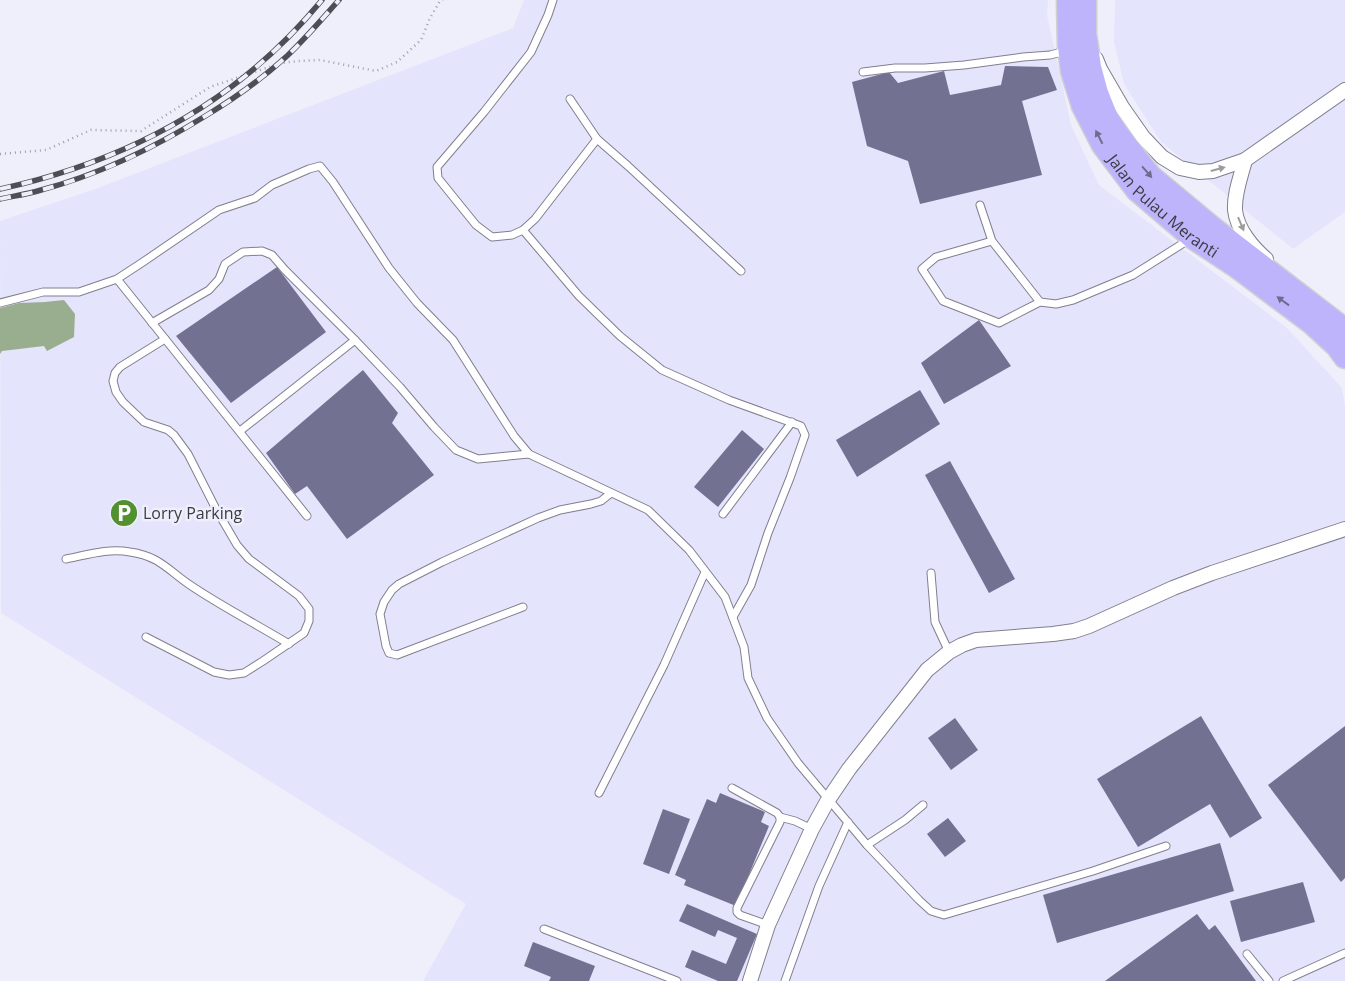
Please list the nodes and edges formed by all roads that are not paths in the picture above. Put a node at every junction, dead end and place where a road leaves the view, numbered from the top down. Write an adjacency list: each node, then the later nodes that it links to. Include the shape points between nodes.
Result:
1 (552, 0): 11 (lane, via 531,52 437,168 438,178 476,225 492,237)
2 (1068, 0): 4 (main road, Jalan Pulau Meranti, via 1067,17)
3 (1085, 0): 4 (main road, Jalan Pulau Meranti)
4 (1077, 40): 5 (lane, via 1050,55); 9 (street, one-way to 9, via 1100,69 1143,137 1162,157 1180,168 1199,172 1213,171); 12 (main road, Jalan Pulau Meranti, one-way to 4, via 1137,190 1103,145 1083,106 1072,71); 16 (main road, Jalan Pulau Meranti, one-way to 16, via 1107,118 1150,176)
5 (863, 72)
6 (1345, 90): 9 (street)
7 (570, 99): 8 (lane)
8 (597, 139): 11 (lane); 14 (lane)
9 (1245, 160): 16 (street, one-way to 16, via 1235,210 1240,227 1256,250)
10 (980, 205): 13 (lane)
11 (523, 230): 24 (lane, via 578,296 662,370 729,400)
12 (1192, 237): 17 (lane, via 1133,275 1073,300 1056,304); 23 (main road, Jalan Pulau Meranti, one-way to 12, via 1312,322)
13 (992, 241): 17 (lane); 17 (lane, via 936,257 922,269 944,301 999,323)
14 (741, 271)
15 (117, 279): 18 (lane, via 79,292 43,292); 19 (lane); 26 (lane, via 220,210 256,198 272,185 320,166 389,268 453,340)
16 (1308, 301): 20 (main road, Jalan Pulau Meranti)
17 (1040, 302)
18 (0, 303)
19 (152, 323): 21 (lane); 22 (lane, via 209,290 219,279 225,264 243,252 262,251 272,255)
20 (1345, 330)
21 (165, 339): 25 (lane); 37 (lane, via 120,367 115,373 116,392 144,422 174,435 188,454 237,545 249,559 300,596 309,609 304,633)
22 (355, 340): 25 (lane); 26 (lane, via 456,450 478,459)
23 (1345, 357)
24 (792, 422): 28 (lane); 35 (lane, via 801,426 805,435 751,585)
25 (240, 431): 29 (lane)
26 (529, 454): 27 (lane)
27 (611, 493): 32 (lane, via 648,510); 34 (lane, via 601,501 538,518 399,584 384,602 380,614 386,646 389,653 397,655)
28 (723, 514)
29 (307, 516)
30 (1345, 529): 38 (street, via 1212,573 1074,631 976,640)
31 (66, 559): 37 (lane, via 111,550 148,556)
32 (706, 572): 35 (lane, via 725,597); 40 (lane, via 664,665)
33 (931, 573): 38 (lane, via 935,622)
34 (524, 607)
35 (733, 617): 41 (lane, via 744,647 748,678 767,718)
36 (146, 637): 37 (lane, via 214,672 229,675 244,673)
37 (289, 644)
38 (949, 652): 41 (street, via 927,670)
39 (732, 788): 43 (lane, via 777,813)
40 (599, 793)
41 (828, 800): 44 (lane); 45 (street)
42 (923, 805): 46 (lane)
43 (780, 818): 45 (lane); 48 (lane, via 737,908 740,915)
44 (848, 822): 46 (lane); 54 (lane, via 819,886)
45 (812, 829): 48 (street)
46 (868, 845): 47 (lane, via 919,900 931,911 944,915)
47 (1166, 846)
48 (768, 925): 53 (street)
49 (544, 929): 52 (lane)
50 (1345, 953): 56 (lane)
51 (1247, 954): 55 (lane)
52 (677, 981)
53 (750, 981)
54 (784, 981)
55 (1270, 981)
56 (1283, 981)

